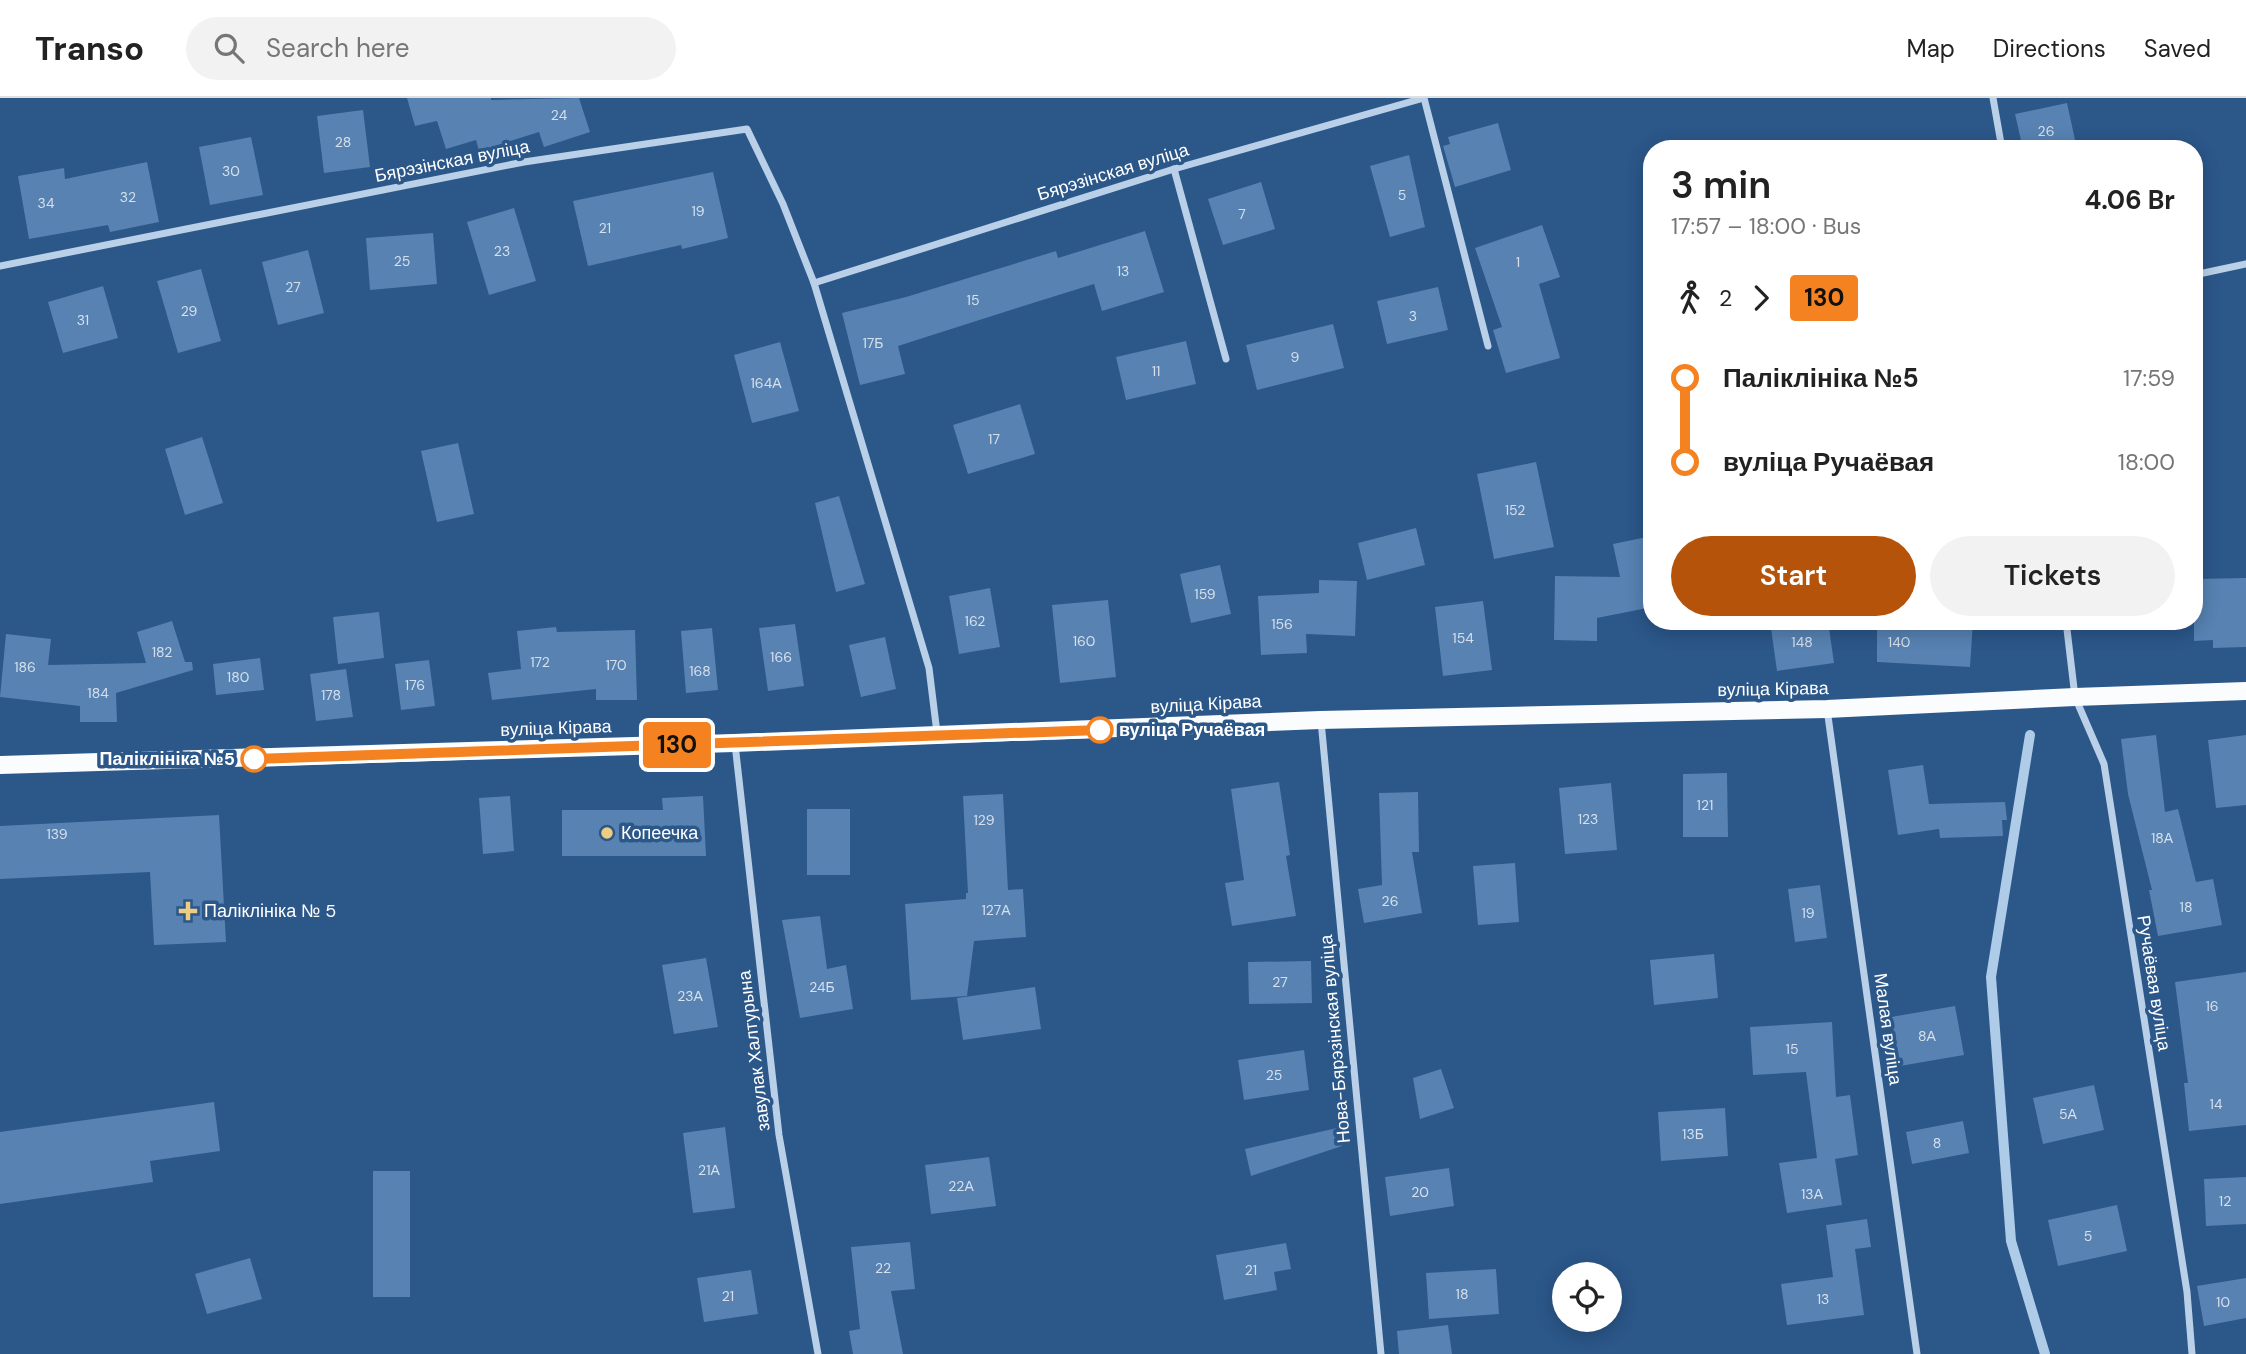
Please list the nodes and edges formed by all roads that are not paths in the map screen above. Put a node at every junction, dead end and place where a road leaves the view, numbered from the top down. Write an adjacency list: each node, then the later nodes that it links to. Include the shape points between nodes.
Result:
1 (1993, 98): 2 (street)
2 (2000, 140)
3 (1174, 169): 7 (street, Бярэзінская вуліца); 8 (street, Бярэзінская вуліца, via 1424,98); 9 (street)
4 (2246, 264): 6 (street)
5 (0, 266): 7 (street, Бярэзінская вуліца, via 524,162 747,128)
6 (2203, 273)
7 (814, 283): 15 (street, Бярэзінская вуліца, via 929,668)
8 (1489, 346)
9 (1226, 359)
10 (2067, 630): 12 (street, Ручаёвая вуліца)
11 (2246, 691): 12 (main road, вуліца Кірава)
12 (2075, 696): 13 (main road, вуліца Кірава); 21 (street, Ручаёвая вуліца, via 2104,764 2187,1292)
13 (1827, 709): 14 (main road, вуліца Кірава); 20 (street, Малая вуліца)
14 (1321, 720): 15 (main road, вуліца Кірава); 19 (street, Нова-Бярэзінская вуліца)
15 (937, 734): 16 (main road, вуліца Кірава)
16 (734, 743): 17 (main road, вуліца Кірава); 18 (street, завулак Халтурына, via 779,1135)
17 (0, 765)
18 (818, 1354)
19 (1381, 1354)
20 (1917, 1354)
21 (2192, 1354)

